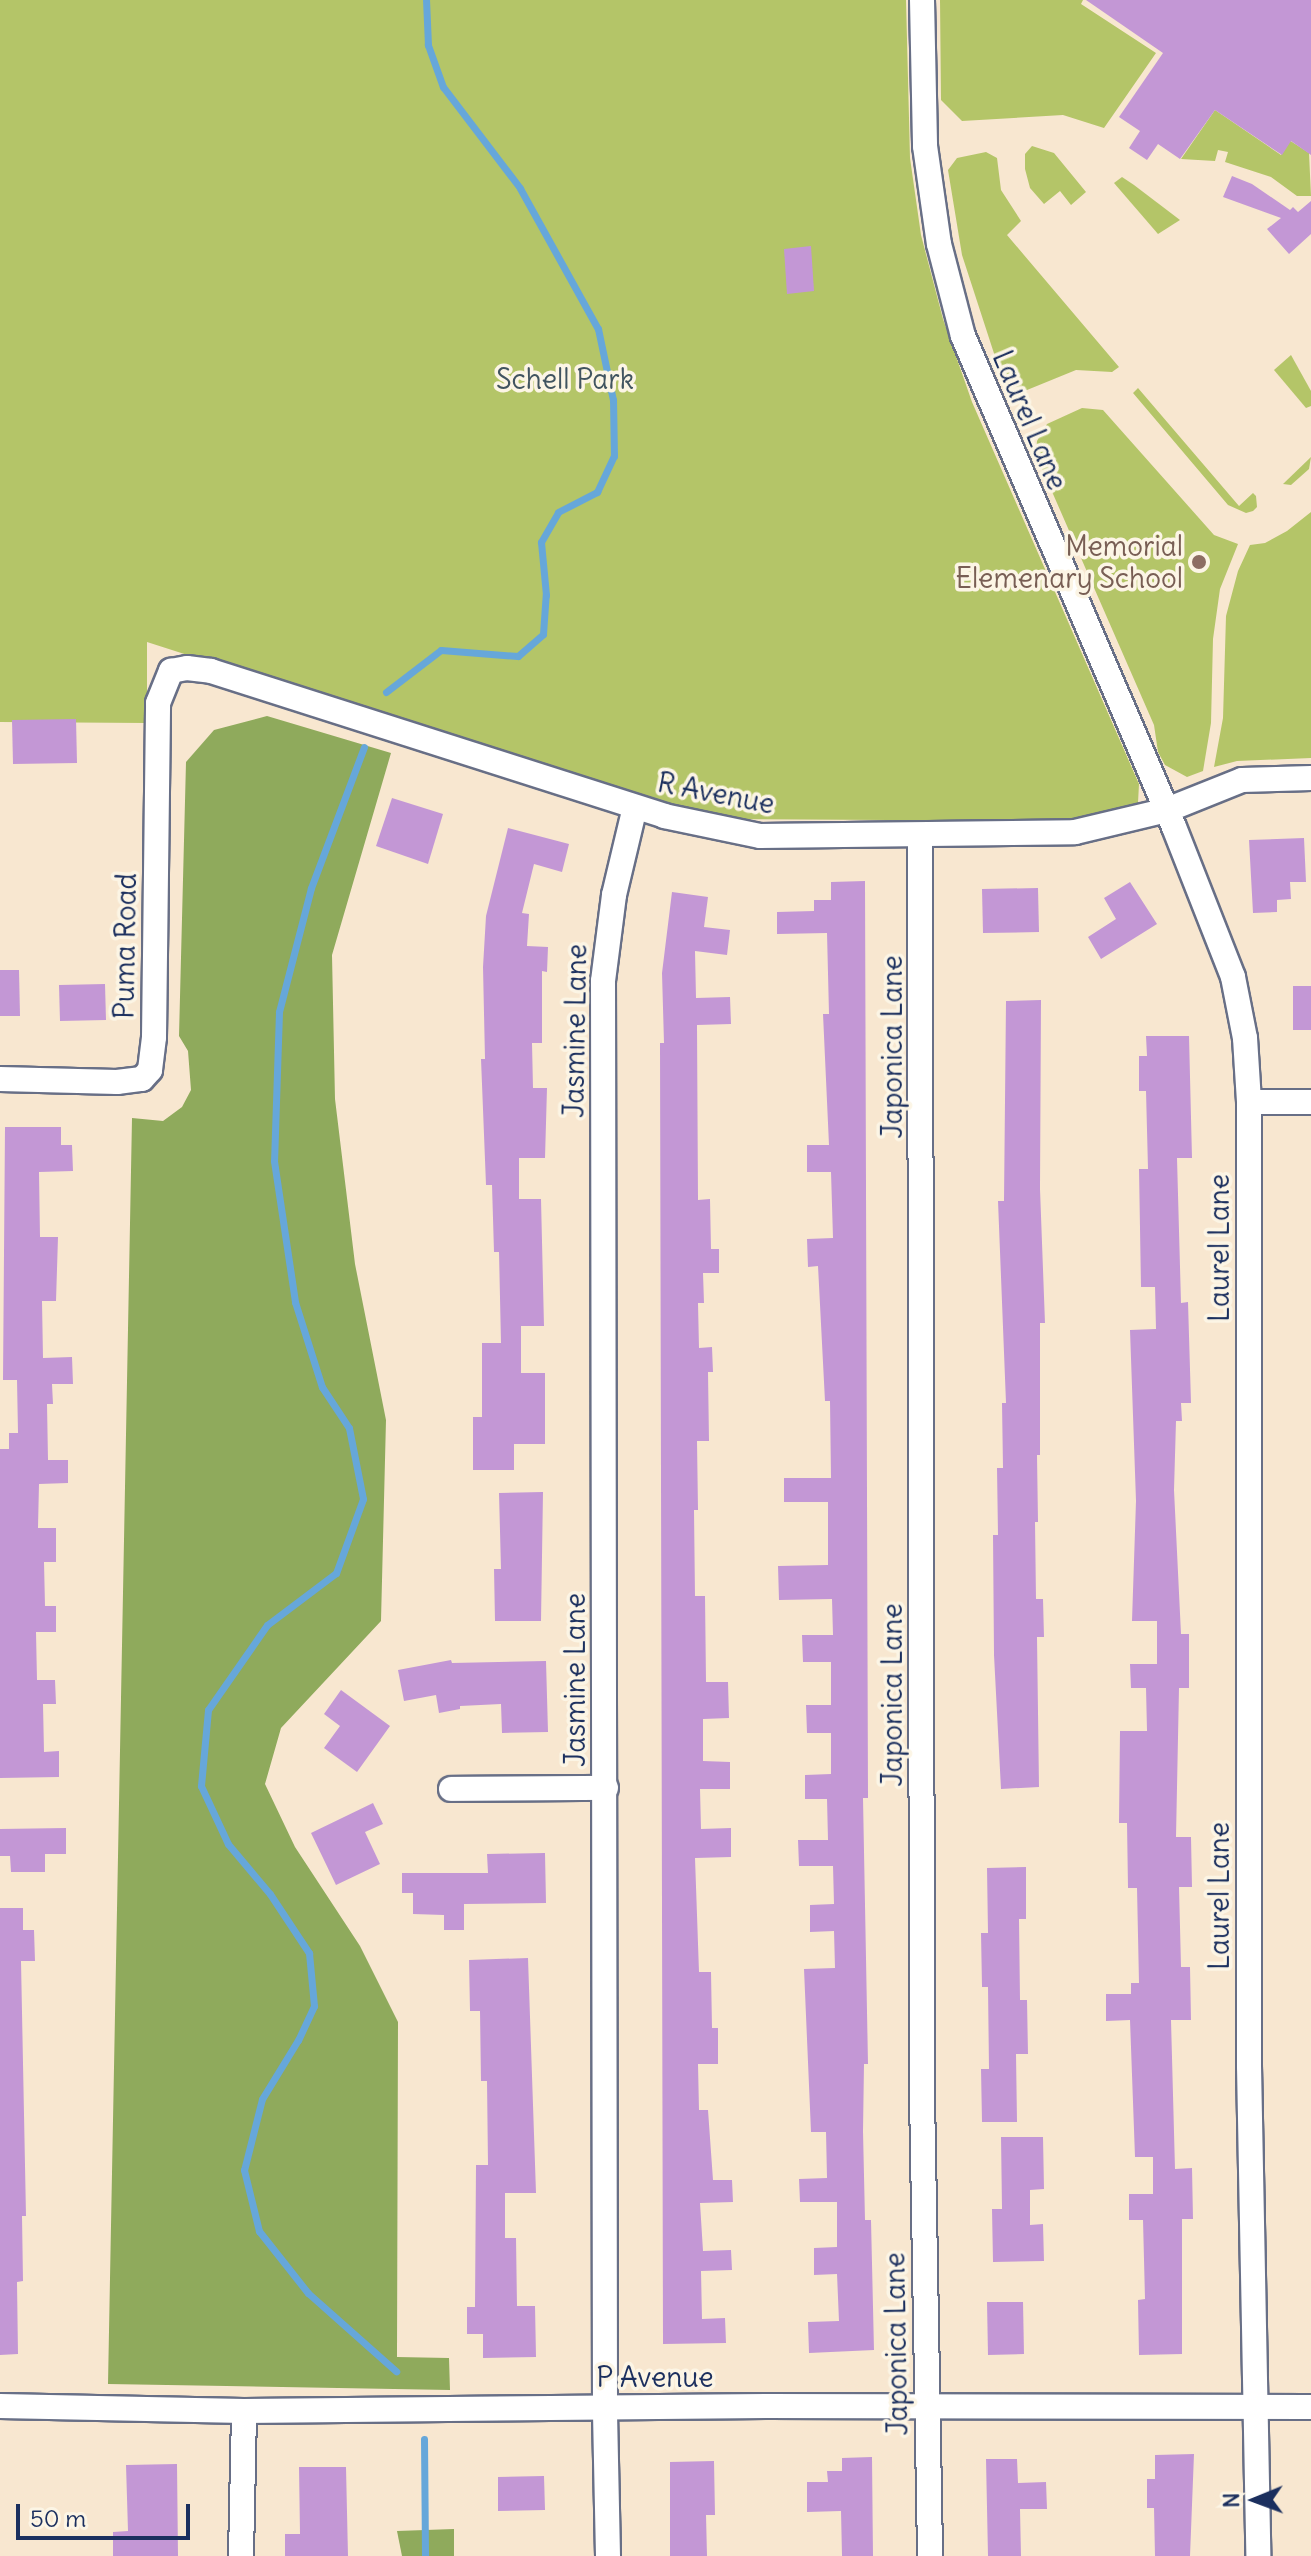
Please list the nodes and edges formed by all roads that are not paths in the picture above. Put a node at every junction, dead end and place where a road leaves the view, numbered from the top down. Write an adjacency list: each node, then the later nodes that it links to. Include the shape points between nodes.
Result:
1 (922, 0): 5 (street, Laurel Lane, via 925,146 954,307 979,381)
2 (171, 671): 4 (street, R Avenue, via 211,671); 7 (street, Puma Road, via 158,703 150,1070 142,1079 117,1082)
3 (1311, 778): 5 (street, R Avenue, via 1242,780)
4 (635, 807): 6 (street, R Avenue, via 760,836); 10 (street, Jasmine Lane, via 614,895 603,981)
5 (1167, 810): 6 (street, R Avenue, via 1075,832); 8 (street, Laurel Lane, via 1233,977 1245,1038)
6 (920, 835): 14 (street, Japonica Lane)
7 (0, 1079)
8 (1249, 1102): 9 (street); 15 (street, Laurel Lane, via 1249,2066)
9 (1311, 1102)
10 (606, 1788): 11 (street); 13 (street, Jasmine Lane)
11 (451, 1789)
12 (0, 2406): 17 (street, P Avenue)
13 (605, 2407): 14 (street, P Avenue); 17 (street, P Avenue); 19 (street, Jasmine Lane)
14 (927, 2407): 15 (street, P Avenue); 20 (street, Japonica Lane)
15 (1255, 2407): 16 (street, P Avenue); 21 (street, Laurel Lane)
16 (1311, 2407)
17 (244, 2411): 18 (street)
18 (241, 2556)
19 (608, 2556)
20 (930, 2556)
21 (1258, 2556)

